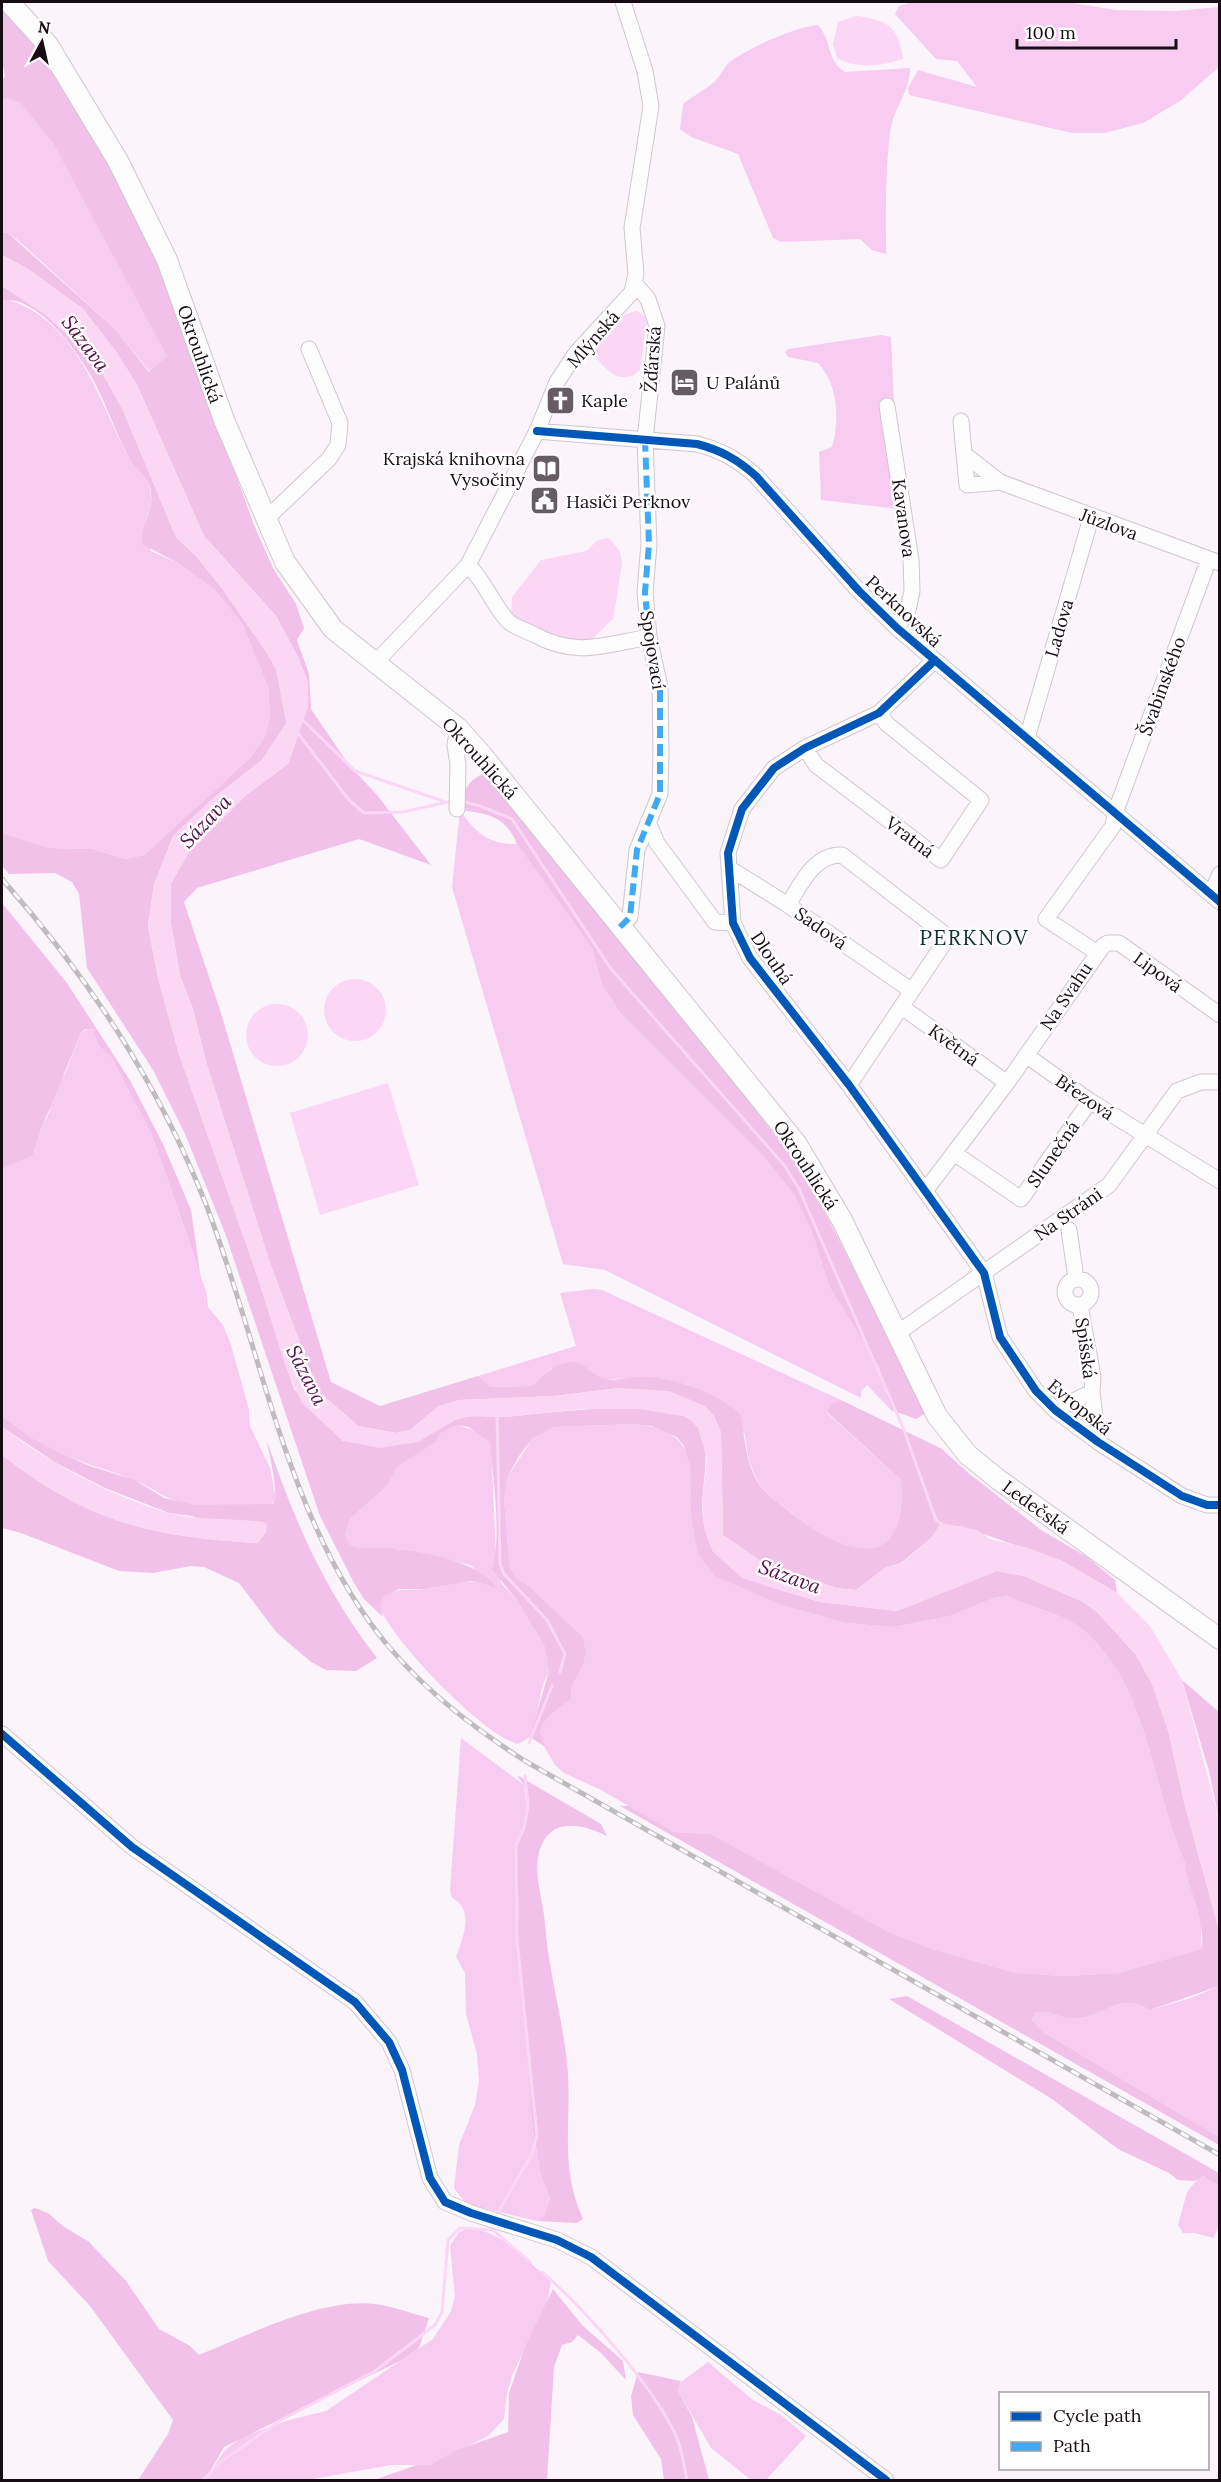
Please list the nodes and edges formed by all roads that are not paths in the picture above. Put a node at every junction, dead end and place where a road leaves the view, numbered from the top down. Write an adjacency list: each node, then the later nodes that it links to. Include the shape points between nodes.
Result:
1 (9, 2): 12 (main road, Okrouhlická, via 48,45 118,160 167,260 220,411)
2 (623, 2): 3 (street, via 645,71 651,106 633,228)
3 (635, 284): 7 (street, Mlýnská, via 625,302 576,352 557,382); 8 (street, Žďárská, via 648,299 657,326)
4 (309, 349): 12 (street, via 340,423 338,445 329,459)
5 (887, 406): 15 (street, Kavanova, via 911,560 912,591 908,610)
6 (961, 421): 9 (street, Jůzlova)
7 (537, 431): 8 (street, Perknovská); 14 (street, Mlýnská)
8 (645, 440): 15 (street, Perknovská, via 697,444 716,449 742,464); 16 (street, Spojovací, via 649,544 645,592)
9 (964, 454): 10 (street, Jůzlova); 10 (street, Jůzlova, via 967,485)
10 (1000, 482): 11 (street, Jůzlova)
11 (1091, 518): 13 (street, Jůzlova); 21 (street, Ladova)
12 (265, 520): 18 (main road, Okrouhlická, via 307,596 333,629)
13 (1214, 561): 24 (street, Švabinského)
14 (468, 565): 16 (street, via 480,576 509,622 545,641 592,650); 18 (street, Mlýnská)
15 (897, 628): 17 (street, Perknovská)
16 (649, 636): 25 (street, Spojovací, via 660,687 661,751 660,794)
17 (935, 660): 19 (street, Dlouhá); 21 (street, Perknovská)
18 (376, 662): 20 (main road, Okrouhlická)
19 (879, 713): 22 (street, Dlouhá); 22 (street, Vratná, via 887,724 981,800 941,861 816,765)
20 (458, 728): 23 (street); 31 (main road, Okrouhlická)
21 (1027, 738): 24 (street, Perknovská)
22 (805, 748): 26 (street, Dlouhá, via 774,768 742,809 731,839)
23 (457, 809)
24 (1115, 813): 28 (street, Perknovská); 32 (street, Na Svahu, via 1113,826 1046,920)
25 (648, 822): 30 (street, via 657,843 715,922); 31 (street, Spojovací, via 637,850 630,916)
26 (729, 868): 29 (street, Sadová); 30 (street, Dlouhá)
27 (1220, 874): 28 (street)
28 (1215, 898)
29 (788, 905): 33 (street, Sadová); 33 (street, via 818,863 831,854 848,858 948,937)
30 (733, 923): 39 (street, Dlouhá, via 750,958)
31 (620, 927): 47 (main road, Okrouhlická, via 796,1143 842,1220)
32 (1096, 952): 35 (street, Lipová, via 1108,943 1119,944); 36 (street, Na Svahu)
33 (912, 991): 34 (street)
34 (902, 1007): 38 (street, Květná); 39 (street)
35 (1220, 1015)
36 (1026, 1055): 38 (street, Na Svahu); 40 (street, Březová)
37 (1220, 1082): 41 (street, Na Stráni, via 1201,1082 1177,1091)
38 (1007, 1083): 42 (street, Na Svahu)
39 (849, 1085): 44 (street, Dlouhá)
40 (1089, 1101): 41 (street, Březová); 42 (street, Slunečná, via 1021,1199)
41 (1145, 1137): 43 (street, Březová); 46 (street, Na Stráni, via 1109,1185)
42 (954, 1153): 44 (street, Na Svahu)
43 (1220, 1181)
44 (925, 1191): 46 (street, Dlouhá)
45 (1070, 1230): 48 (street, Spišská, via 1076,1278 1068,1283 1065,1292 1068,1300 1080,1305 1093,1377)
46 (984, 1274): 47 (street, Na Stráni); 49 (street, Evropská, via 1000,1337 1036,1392)
47 (896, 1334): 52 (main road, Ledečská, via 937,1416 969,1455)
48 (1092, 1392): 49 (street, Spišská); 50 (street, Spišská)
49 (1055, 1410): 50 (street, Evropská)
50 (1098, 1442): 51 (street, Evropská, via 1182,1496)
51 (1220, 1505)
52 (1220, 1640)
53 (2, 1734): 54 (street, via 132,1847 355,2002 389,2042 402,2070 430,2178 445,2202 557,2240 591,2257)
54 (886, 2481)

